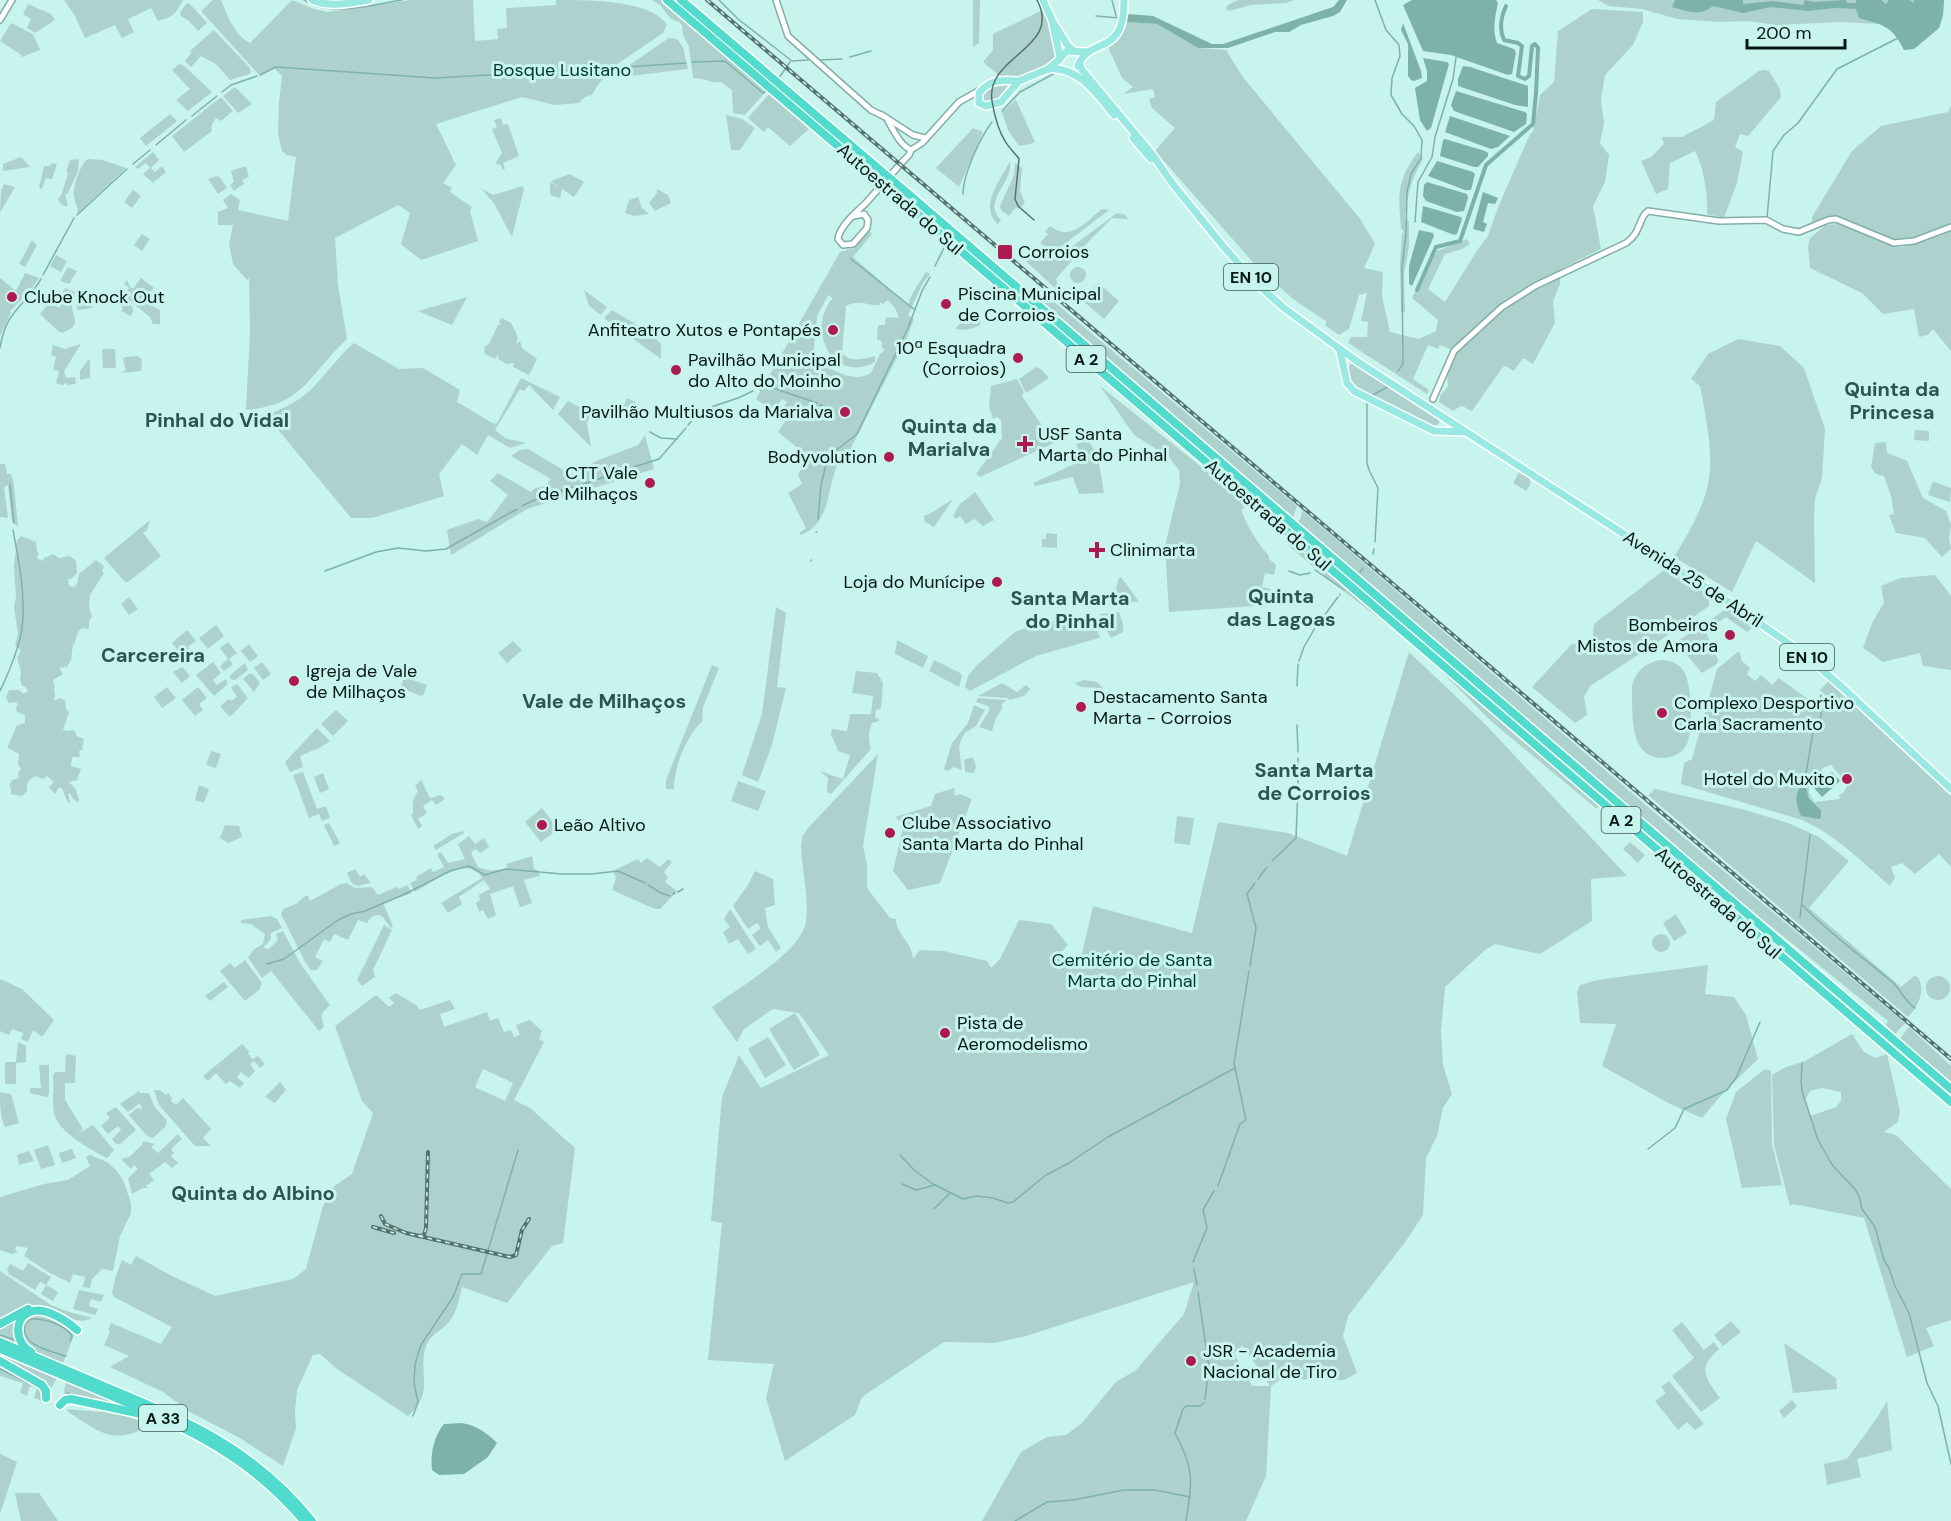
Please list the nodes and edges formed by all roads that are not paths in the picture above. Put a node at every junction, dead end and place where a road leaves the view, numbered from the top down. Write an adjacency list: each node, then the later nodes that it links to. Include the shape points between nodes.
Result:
1 (12, 0): 10 (main road)
2 (312, 0): 3 (main road, via 333,5)
3 (369, 0)
4 (667, 0): 29 (highway, Autoestrada do Sul / A 2)
5 (681, 0): 29 (highway, Autoestrada do Sul / A 2)
6 (776, 0): 23 (main road, via 788,36)
7 (1043, 0): 9 (main road)
8 (1124, 0): 12 (main road, via 1118,33)
9 (1052, 18): 11 (main road); 13 (main road)
10 (0, 20)
11 (1075, 52): 12 (main road); 13 (main road, via 1064,52); 14 (main road, EN 10)
12 (1090, 52): 14 (main road)
13 (1060, 58): 15 (main road); 16 (main road, EN 10)
14 (1079, 62): 16 (main road, via 1074,70); 28 (main road, Avenida 25 de Abril / EN 10)
15 (1048, 69): 16 (main road); 18 (main road)
16 (1066, 70): 28 (main road, Avenida 25 de Abril / EN 10, via 1093,91)
17 (1006, 81): 18 (main road); 19 (main road, via 995,81); 20 (main road)
18 (1019, 81): 20 (main road)
19 (982, 89): 21 (main road); 22 (main road)
20 (1011, 91): 22 (main road, via 998,103)
21 (961, 101): 22 (main road); 25 (main road)
22 (979, 103)
23 (886, 119): 24 (main road); 27 (main road)
24 (915, 136): 25 (main road); 26 (main road); 27 (main road, via 906,138)
25 (925, 138): 26 (main road)
26 (918, 146): 27 (main road)
27 (907, 148): 30 (main road, via 909,155)
28 (1164, 171): 34 (main road, Avenida 25 de Abril / EN 10, via 1255,282)
29 (885, 181): 42 (highway, Autoestrada do Sul / A 2)
30 (865, 204): 31 (main road); 32 (main road)
31 (854, 216): 32 (main road); 32 (main road, via 838,234 843,245 853,244 867,228)
32 (866, 216)
33 (1951, 227): 37 (main road, via 1914,241 1894,243 1836,219 1799,232 1766,220 1719,221 1648,211 1637,234 1626,243 1535,286 1502,307 1454,351)
34 (1335, 345): 35 (main road, Avenida 25 de Abril / EN 10); 36 (main road, Avenida 25 de Abril / EN 10)
35 (1359, 362): 36 (main road, via 1350,361); 38 (main road, Avenida 25 de Abril / EN 10)
36 (1344, 369): 40 (main road, Avenida 25 de Abril / EN 10, via 1354,392)
37 (1433, 399): 38 (main road); 39 (main road)
38 (1422, 403): 39 (main road, Avenida 25 de Abril / EN 10)
39 (1439, 414): 40 (main road, via 1443,425); 41 (main road, Avenida 25 de Abril / EN 10)
40 (1434, 431): 41 (main road, Avenida 25 de Abril / EN 10, via 1458,430)
41 (1474, 436): 43 (main road, Avenida 25 de Abril / EN 10, via 1805,655)
42 (1291, 530): 44 (highway, Autoestrada do Sul / A 2); 48 (highway, Autoestrada do Sul / A 2)
43 (1951, 789)
44 (1738, 921): 45 (highway); 47 (highway, Autoestrada do Sul / A 2)
45 (1756, 946)
46 (1832, 1011): 47 (highway)
47 (1856, 1022): 49 (highway, Autoestrada do Sul / A 2)
48 (1951, 1089)
49 (1951, 1102)
50 (0, 1324): 56 (highway, via 25,1310 50,1310 79,1327 38,1311 23,1317 17,1333 29,1351)
51 (0, 1342): 56 (highway, A 33)
52 (0, 1349): 57 (highway, A 33, via 186,1428 234,1456)
53 (0, 1361): 54 (highway, via 42,1385)
54 (46, 1398)
55 (60, 1405): 57 (highway, via 71,1399 158,1419 212,1445)
56 (152, 1406): 59 (highway, A 33, via 241,1453 282,1487)
57 (273, 1487): 58 (highway, A 33)
58 (304, 1521)
59 (312, 1521)

